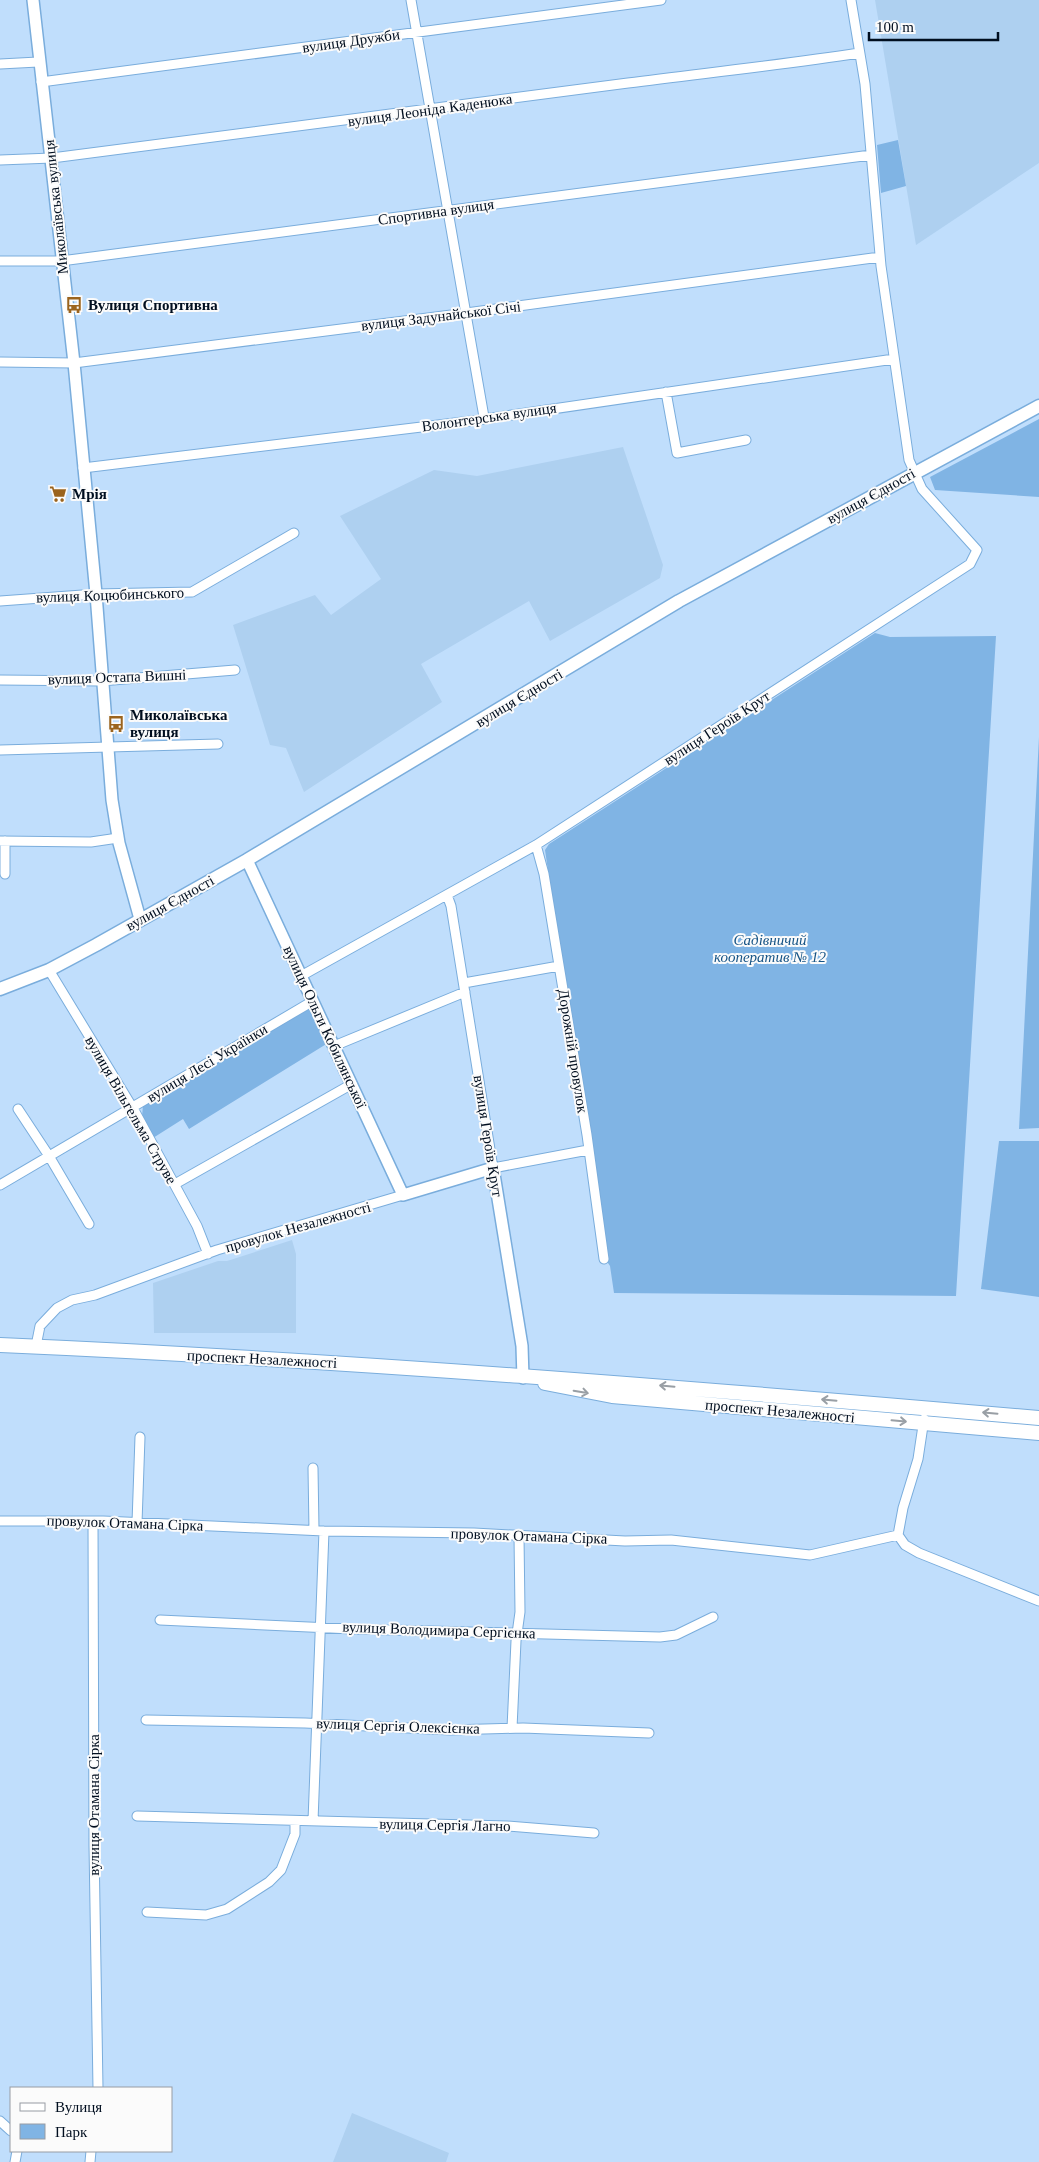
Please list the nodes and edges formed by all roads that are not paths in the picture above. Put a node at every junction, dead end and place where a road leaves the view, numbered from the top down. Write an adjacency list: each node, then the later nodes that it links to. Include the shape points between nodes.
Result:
1 (33, 0): 7 (street, Миколаївська вулиця)
2 (412, 0): 5 (street)
3 (661, 0): 5 (street, вулиця Дружби)
4 (852, 0): 6 (street)
5 (418, 32): 9 (street, вулиця Дружби); 10 (street)
6 (859, 53): 10 (street, вулиця Леоніда Каденюка); 11 (street)
7 (38, 62): 8 (street); 9 (street, Миколаївська вулиця)
8 (0, 64)
9 (41, 82): 12 (street, Миколаївська вулиця)
10 (431, 110): 12 (street, вулиця Леоніда Каденюка); 14 (street)
11 (871, 155): 14 (street, Спортивна вулиця); 15 (street)
12 (52, 158): 13 (street, вулиця Леоніда Каденюка); 17 (street, Миколаївська вулиця)
13 (0, 160)
14 (448, 210): 17 (street, Спортивна вулиця); 18 (street)
15 (880, 256): 18 (street, вулиця Задунайської Січі); 19 (street)
16 (0, 261): 17 (street, Спортивна вулиця)
17 (61, 261): 21 (street, Миколаївська вулиця)
18 (467, 313): 21 (street, вулиця Задунайської Січі); 24 (street)
19 (894, 359): 22 (street, Волонтерська вулиця); 27 (street)
20 (0, 362): 21 (street, вулиця Задунайської Січі)
21 (74, 363): 26 (street, Миколаївська вулиця)
22 (666, 392): 24 (street, Волонтерська вулиця); 25 (street, via 677,453)
23 (1039, 406): 27 (main road, вулиця Єдності)
24 (484, 417): 26 (street, Волонтерська вулиця, via 293,444)
25 (746, 440)
26 (84, 468): 29 (street, Миколаївська вулиця)
27 (913, 473): 39 (street, вулиця Героїв Крут, via 922,489 977,550 970,564); 40 (main road, вулиця Єдності, via 679,602)
28 (294, 533): 29 (street, вулиця Коцюбинського, via 192,592)
29 (96, 594): 30 (street, вулиця Коцюбинського); 33 (street, Миколаївська вулиця)
30 (0, 601)
31 (235, 670): 33 (street, вулиця Остапа Вишні)
32 (0, 680): 33 (street, вулиця Остапа Вишні)
33 (101, 681): 35 (street, Миколаївська вулиця)
34 (218, 744): 35 (street)
35 (107, 747): 36 (street); 37 (street, Миколаївська вулиця)
36 (0, 750)
37 (118, 838): 38 (street, via 91,842); 43 (street, Миколаївська вулиця)
38 (3, 842): 41 (street)
39 (536, 845): 42 (street, вулиця Героїв Крут); 44 (street, Дорожній провулок)
40 (247, 860): 43 (main road, вулиця Єдності); 46 (street, вулиця Ольги Кобилянської)
41 (6, 874)
42 (447, 895): 46 (street, вулиця Героїв Крут); 47 (street, вулиця Героїв Крут)
43 (140, 919): 45 (main road, вулиця Єдності)
44 (559, 966): 47 (street); 54 (street, Дорожній провулок)
45 (49, 970): 48 (main road, вулиця Єдності); 52 (street, вулиця Вільгельма Струве)
46 (301, 976): 49 (street, вулиця Ольги Кобилянської)
47 (464, 987): 50 (street); 56 (street, вулиця Героїв Крут)
48 (0, 989)
49 (313, 1001): 50 (street, вулиця Ольги Кобилянської); 52 (street, вулиця Лесі Українки)
50 (334, 1046): 51 (street, вулиця Ольги Кобилянської)
51 (352, 1084): 57 (street); 59 (street, вулиця Ольги Кобилянської)
52 (132, 1106): 55 (street, вулиця Лесі Українки); 57 (street, вулиця Вільгельма Струве)
53 (18, 1109): 55 (street)
54 (588, 1150): 56 (street, провулок Незалежності); 62 (street, Дорожній провулок)
55 (49, 1156): 58 (street, вулиця Лесі Українки); 60 (street)
56 (493, 1168): 59 (street, провулок Незалежності); 65 (street, вулиця Героїв Крут, via 522,1346)
57 (175, 1184): 61 (street, вулиця Вільгельма Струве)
58 (0, 1185)
59 (403, 1195): 61 (street, провулок Незалежності)
60 (89, 1224)
61 (208, 1254): 64 (street, провулок Незалежності, via 64,1304 40,1326)
62 (604, 1259)
63 (0, 1345): 64 (main road, проспект Незалежності)
64 (36, 1346): 65 (main road, проспект Незалежності, via 288,1360)
65 (523, 1378): 66 (main road, проспект Незалежності); 67 (main road, проспект Незалежності, one-way to 67)
66 (608, 1381): 67 (main road); 68 (main road, проспект Незалежності, one-way to 66)
67 (606, 1396): 70 (main road, проспект Незалежності, one-way to 70)
68 (924, 1408): 69 (main road, проспект Незалежності, one-way to 68); 70 (street)
69 (1039, 1418)
70 (923, 1423): 71 (main road, проспект Незалежності); 79 (street, via 918,1459)
71 (1039, 1433)
72 (140, 1436): 76 (street)
73 (313, 1468): 77 (street)
74 (0, 1521): 75 (street, провулок Отамана Сірка)
75 (93, 1521): 76 (street, провулок Отамана Сірка); 95 (street, вулиця Отамана Сірка)
76 (137, 1523): 77 (street, провулок Отамана Сірка)
77 (314, 1530): 78 (street, провулок Отамана Сірка)
78 (324, 1531): 80 (street, провулок Отамана Сірка); 84 (street)
79 (898, 1535): 80 (street, провулок Отамана Сірка, via 810,1555 671,1540); 81 (street, via 912,1550)
80 (519, 1536): 85 (street, via 521,1596)
81 (1039, 1602)
82 (713, 1617): 85 (street, вулиця Володимира Сергієнка, via 668,1637)
83 (160, 1620): 84 (street, вулиця Володимира Сергієнка)
84 (320, 1627): 85 (street, вулиця Володимира Сергієнка); 87 (street)
85 (517, 1633): 88 (street)
86 (146, 1720): 87 (street, вулиця Сергія Олексієнка)
87 (316, 1723): 88 (street, вулиця Сергія Олексієнка, via 450,1730); 91 (street)
88 (512, 1728): 89 (street, вулиця Сергія Олексієнка)
89 (649, 1733)
90 (137, 1816): 92 (street, вулиця Сергія Лагно)
91 (313, 1821): 92 (street, вулиця Сергія Лагно); 93 (street, вулиця Сергія Лагно, via 517,1827)
92 (295, 1822): 94 (street, via 295,1834 276,1877 228,1909 206,1915)
93 (594, 1833)
94 (147, 1912)
95 (98, 2087)

